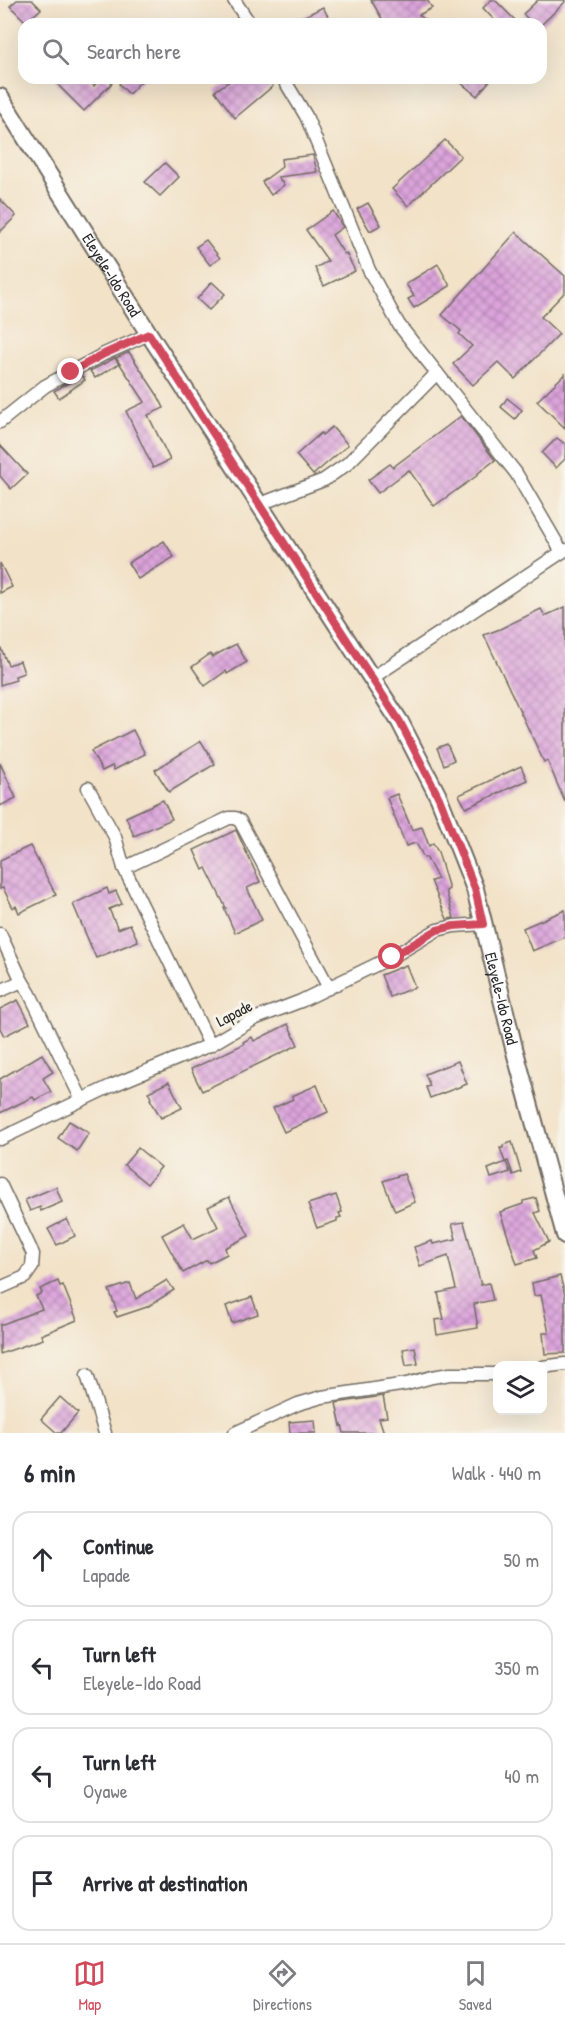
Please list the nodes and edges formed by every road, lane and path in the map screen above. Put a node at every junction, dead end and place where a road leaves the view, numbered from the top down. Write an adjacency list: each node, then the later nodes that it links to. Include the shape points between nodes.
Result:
1 (234, 0): 2 (street)
2 (246, 18)
3 (287, 84): 6 (street, via 306,116 369,270 399,325)
4 (0, 97): 5 (main road, Eleyele-Ido Road)
5 (149, 334): 7 (street, via 45,386); 8 (main road, Eleyele-Ido Road)
6 (437, 373): 8 (street, via 348,464 324,480); 9 (street, via 516,473)
7 (0, 422)
8 (260, 504): 10 (main road, Eleyele-Ido Road)
9 (564, 551): 10 (street)
10 (372, 678): 13 (main road, Eleyele-Ido Road, via 439,798 475,889)
11 (88, 788): 12 (street, via 115,837)
12 (124, 868): 16 (street, via 235,818); 18 (street)
13 (483, 924): 16 (street, Lapade, via 437,930); 22 (main road, Eleyele-Ido Road)
14 (0, 934): 15 (street)
15 (22, 981): 17 (street); 19 (street)
16 (328, 988): 18 (street, Lapade, via 254,1019)
17 (0, 992)
18 (210, 1045): 19 (street, Lapade)
19 (82, 1100): 20 (street, Lapade)
20 (0, 1139)
21 (0, 1184): 23 (street, via 33,1254 32,1267 25,1277)
22 (565, 1235)
23 (0, 1288)
24 (565, 1364): 25 (street)
25 (547, 1366)
26 (493, 1374): 29 (street, via 450,1374 322,1396)
27 (87, 1375): 28 (street)
28 (105, 1433)
29 (235, 1433)

